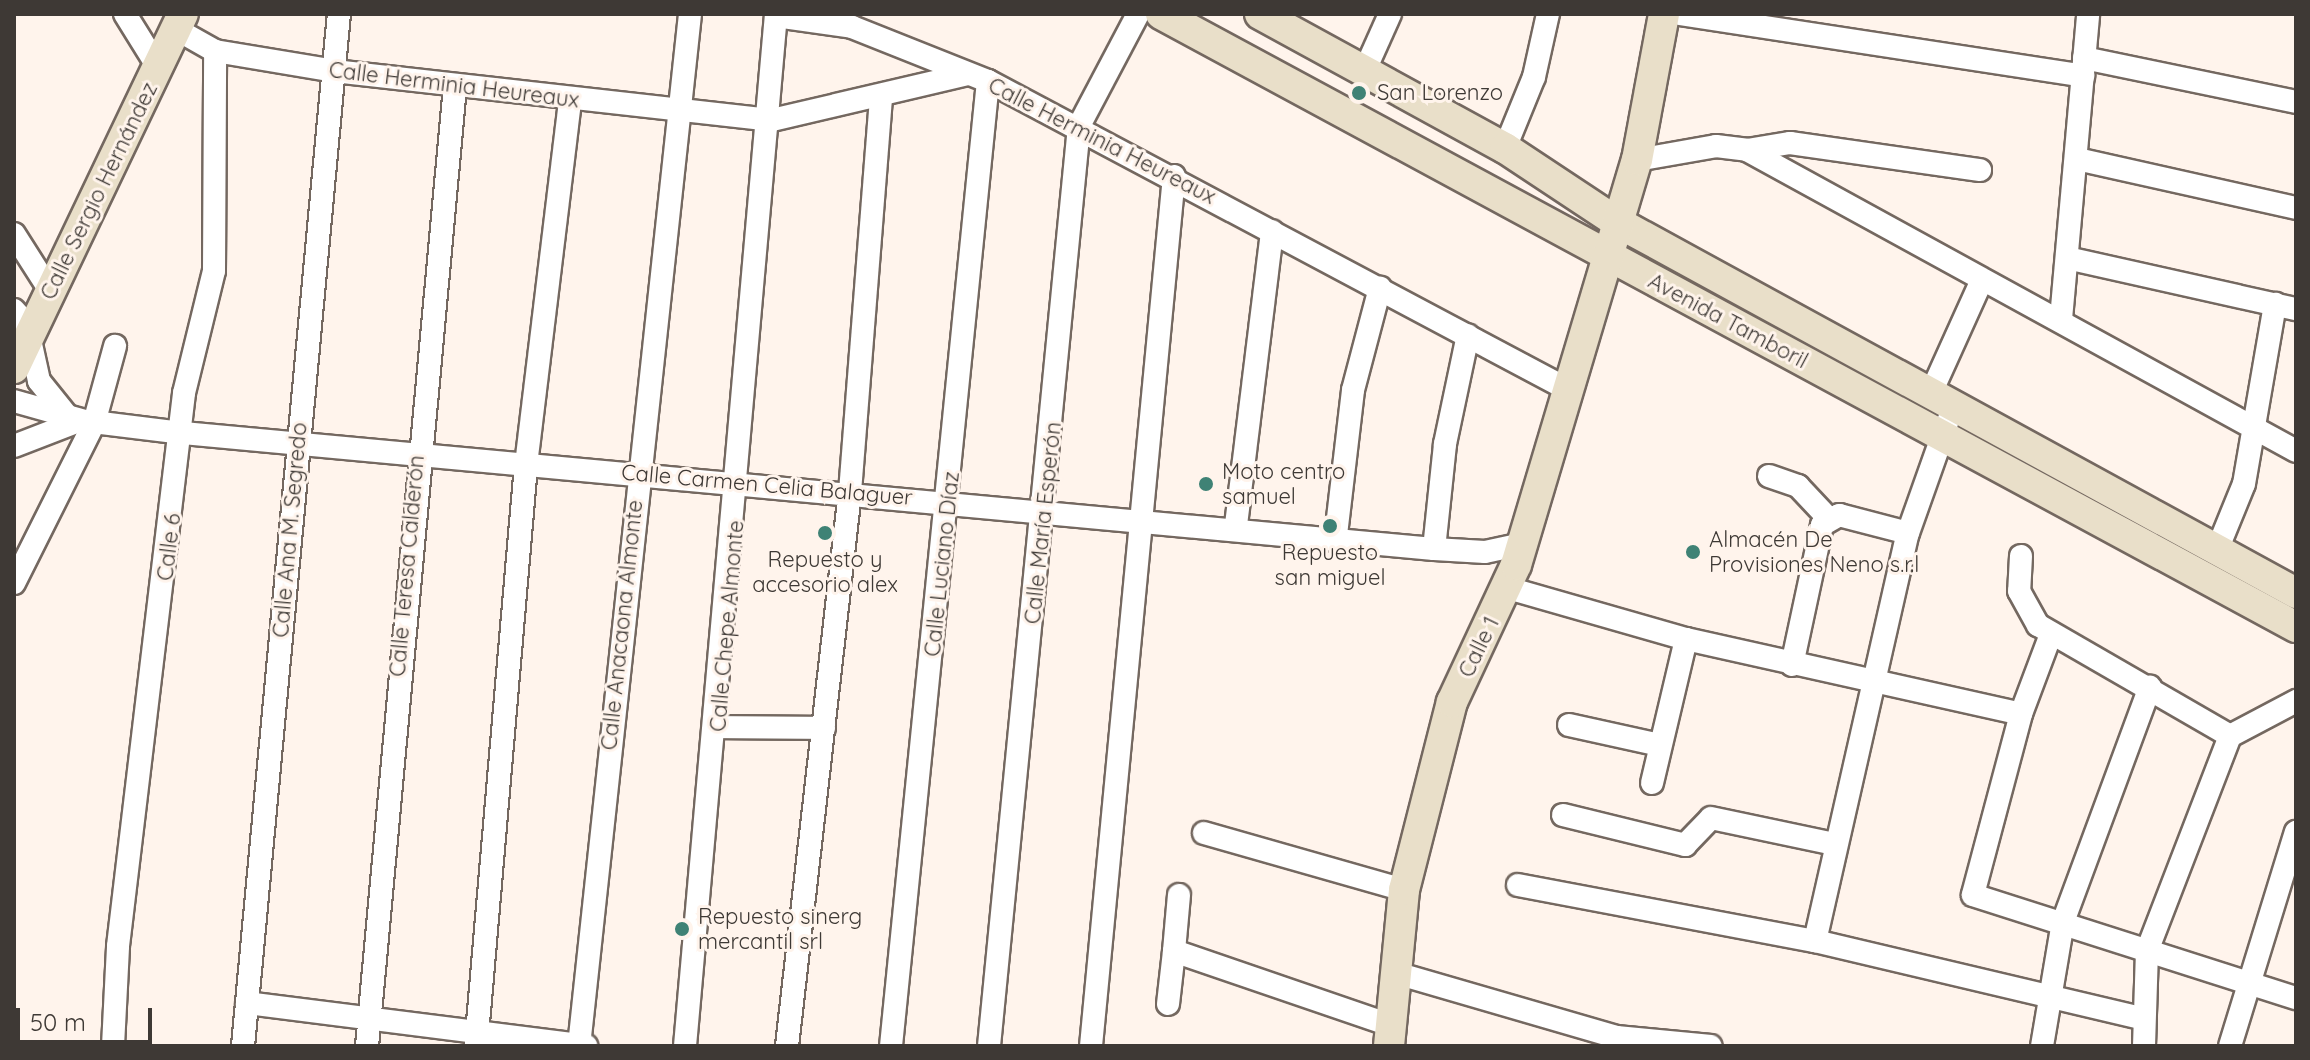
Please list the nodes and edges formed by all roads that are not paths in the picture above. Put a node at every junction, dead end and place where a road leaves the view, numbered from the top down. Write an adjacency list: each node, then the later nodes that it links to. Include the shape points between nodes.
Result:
1 (125, 14): 15 (street)
2 (339, 14): 18 (street, Calle Ana M. Segredo)
3 (690, 14): 24 (street, Calle Anacaona Almonte)
4 (1138, 14): 26 (street, Calle María Esperón)
5 (1161, 14): 37 (main road, Avenida Tamboril)
6 (1390, 14): 17 (street)
7 (1548, 14): 27 (street, via 1534,77)
8 (1664, 14): 30 (main road, Calle 1)
9 (1680, 14): 16 (street)
10 (2088, 14): 16 (street)
11 (776, 15): 19 (street, via 852,27); 25 (street, Calle Chepe Almonte)
12 (1264, 15): 17 (main road, Avenida Tamboril)
13 (179, 21): 14 (street, Calle Herminia Heureaux); 15 (main road, Calle Sergio Hernández)
14 (215, 51): 18 (street, Calle Herminia Heureaux); 53 (street, Calle 6, via 214,271 184,393)
15 (158, 67): 41 (main road, Calle Sergio Hernández)
16 (2084, 67): 23 (street); 29 (street)
17 (1365, 70): 27 (main road, Avenida Tamboril)
18 (334, 71): 20 (street, Calle Herminia Heureaux); 55 (street, Calle Ana M. Segredo)
19 (978, 78): 21 (street, Calle Herminia Heureaux); 26 (street, Calle Herminia Heureaux); 64 (street, Calle Luciano Díaz)
20 (455, 86): 22 (street, Calle Herminia Heureaux); 58 (street, Calle Teresa Calderón)
21 (881, 99): 25 (street, Calle Herminia Heureaux); 63 (street)
22 (570, 100): 24 (street, Calle Herminia Heureaux); 59 (street)
23 (2296, 102)
24 (676, 109): 25 (street, Calle Herminia Heureaux); 60 (street, Calle Anacaona Almonte)
25 (772, 120): 62 (street, Calle Chepe Almonte)
26 (1079, 126): 32 (street, Calle Herminia Heureaux); 65 (street, Calle María Esperón)
27 (1505, 148): 34 (main road, Avenida Tamboril)
28 (1747, 150): 30 (street, via 1716,146); 31 (street, via 1790,143); 39 (street)
29 (2077, 159): 33 (street); 38 (street)
30 (1637, 160): 34 (main road, Calle 1)
31 (1980, 170)
32 (1174, 176): 35 (street, Calle Herminia Heureaux); 66 (street)
33 (2296, 208)
34 (1617, 222): 37 (main road, Calle 1); 50 (main road, Avenida Tamboril)
35 (1272, 231): 40 (street, Calle Herminia Heureaux); 68 (street)
36 (14, 234): 41 (street)
37 (1606, 256): 48 (main road, Calle 1); 54 (main road, Avenida Tamboril)
38 (2067, 258): 42 (street); 43 (street)
39 (1982, 280): 43 (street); 50 (street)
40 (1380, 288): 45 (street, Calle Herminia Heureaux); 70 (street, via 1353,390)
41 (51, 292): 44 (main road, Calle Sergio Hernández)
42 (2286, 307): 52 (street)
43 (2061, 319): 52 (street)
44 (25, 325): 47 (main road, Calle Sergio Hernández); 51 (street, via 39,381)
45 (1468, 335): 48 (street, Calle Herminia Heureaux); 72 (street, via 1445,444)
46 (115, 346): 51 (street)
47 (14, 368)
48 (1567, 389): 71 (main road, Calle 1)
49 (14, 401): 51 (street, Calle Carmen Celia Balaguer)
50 (1942, 401): 54 (street); 73 (main road, Avenida Tamboril)
51 (83, 420): 53 (street, Calle Carmen Celia Balaguer); 56 (street); 75 (street)
52 (2257, 427): 57 (street); 73 (street, via 2240,499)
53 (183, 433): 55 (street, Calle Carmen Celia Balaguer); 114 (street, Calle 6, via 118,946)
54 (1942, 436): 69 (street); 78 (main road, Avenida Tamboril)
55 (297, 441): 58 (street, Calle Carmen Celia Balaguer); 107 (street, Calle Ana M. Segredo)
56 (14, 446)
57 (2296, 451)
58 (416, 454): 59 (street, Calle Carmen Celia Balaguer); 109 (street, Calle Teresa Calderón)
59 (526, 465): 60 (street, Calle Carmen Celia Balaguer); 112 (street)
60 (638, 474): 62 (street, Calle Carmen Celia Balaguer); 113 (street, Calle Anacaona Almonte)
61 (1769, 476): 67 (street, via 1798,486)
62 (740, 482): 63 (street, Calle Carmen Celia Balaguer); 87 (street, Calle Chepe Almonte)
63 (850, 492): 64 (street, Calle Carmen Celia Balaguer); 88 (street)
64 (949, 501): 65 (street, Calle Carmen Celia Balaguer); 119 (street, Calle Luciano Díaz)
65 (1045, 510): 66 (street, Calle Carmen Celia Balaguer); 120 (street, Calle María Esperón)
66 (1136, 518): 68 (street, Calle Carmen Celia Balaguer); 121 (street)
67 (1828, 518): 69 (street); 81 (street)
68 (1236, 525): 70 (street, Calle Carmen Celia Balaguer)
69 (1908, 533): 82 (street)
70 (1336, 535): 72 (street, Calle Carmen Celia Balaguer)
71 (1522, 544): 72 (street, Calle Carmen Celia Balaguer, via 1485,552); 76 (main road, Calle 1)
72 (1434, 549)
73 (2217, 550): 77 (main road, Avenida Tamboril)
74 (2021, 556): 79 (street, via 2026,609)
75 (14, 583)
76 (1508, 588): 80 (street); 97 (main road, Calle 1, via 1452,702)
77 (2296, 593)
78 (2296, 627)
79 (2051, 634): 83 (street); 85 (street)
80 (1686, 639): 81 (street); 90 (street)
81 (1792, 665): 82 (street)
82 (1872, 681): 85 (street); 95 (street)
83 (2150, 687): 89 (street); 99 (street)
84 (2296, 701): 89 (street)
85 (2021, 714): 99 (street, via 1973,895)
86 (1569, 725): 90 (street)
87 (718, 727): 88 (street); 117 (street, Calle Chepe Almonte)
88 (824, 728): 118 (street)
89 (2230, 736): 102 (street)
90 (1660, 745): 91 (street)
91 (1652, 783)
92 (1563, 815): 95 (street, via 1685,845 1711,818)
93 (2296, 832): 104 (street)
94 (1204, 833): 97 (street)
95 (1834, 844): 100 (street)
96 (1518, 885): 100 (street)
97 (1404, 890): 103 (main road, Calle 1)
98 (1179, 895): 101 (street)
99 (2063, 922): 102 (street); 105 (street)
100 (1815, 941): 105 (street)
101 (1174, 951): 108 (street); 111 (street)
102 (2147, 951): 104 (street); 110 (street)
103 (1396, 973): 111 (main road, Calle 1); 122 (street, via 1617,1037)
104 (2249, 982): 106 (street); 125 (street)
105 (2049, 995): 110 (street); 123 (street)
106 (2296, 998)
107 (247, 1003): 109 (street); 115 (street, Calle Ana M. Segredo)
108 (1168, 1004)
109 (370, 1017): 112 (street); 116 (street, Calle Teresa Calderón)
110 (2144, 1019): 124 (street)
111 (1390, 1035)
112 (477, 1039): 113 (street)
113 (581, 1045)
114 (113, 1046)
115 (243, 1046)
116 (367, 1046)
117 (685, 1046)
118 (787, 1046)
119 (891, 1046)
120 (989, 1046)
121 (1091, 1046)
122 (1711, 1046)
123 (2042, 1046)
124 (2144, 1046)
125 (2230, 1046)

